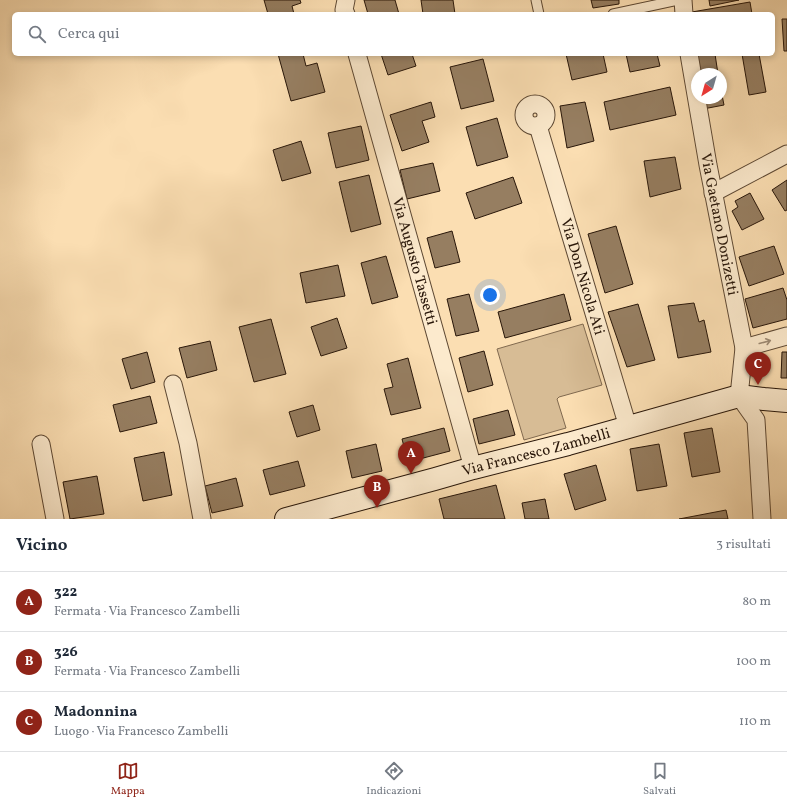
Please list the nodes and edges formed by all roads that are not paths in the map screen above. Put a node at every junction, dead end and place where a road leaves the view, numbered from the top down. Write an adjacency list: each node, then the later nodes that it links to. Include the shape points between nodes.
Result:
1 (346, 0): 5 (street)
2 (536, 0): 6 (lane)
3 (678, 0): 7 (lane)
4 (683, 0): 8 (street)
5 (345, 12)
6 (539, 12)
7 (622, 12)
8 (684, 12)
9 (358, 56): 21 (street, Via Augusto Tassetti)
10 (689, 56): 13 (street, Via Gaetano Donizetti)
11 (538, 126): 19 (street, Via Don Nicola Ati)
12 (787, 154): 13 (street)
13 (713, 193): 15 (street, Via Gaetano Donizetti)
14 (787, 336): 15 (street, one-way to 14)
15 (744, 348): 17 (street, Via Gaetano Donizetti)
16 (173, 384): 24 (street, via 188,443)
17 (740, 396): 18 (main road, Via Francesco Zambelli); 19 (main road, Via Francesco Zambelli); 25 (street, via 756,420)
18 (787, 401)
19 (628, 426): 21 (main road, Via Francesco Zambelli)
20 (41, 444): 23 (street)
21 (473, 468): 22 (main road, Via Francesco Zambelli)
22 (294, 518)
23 (55, 519)
24 (202, 519)
25 (762, 519)

